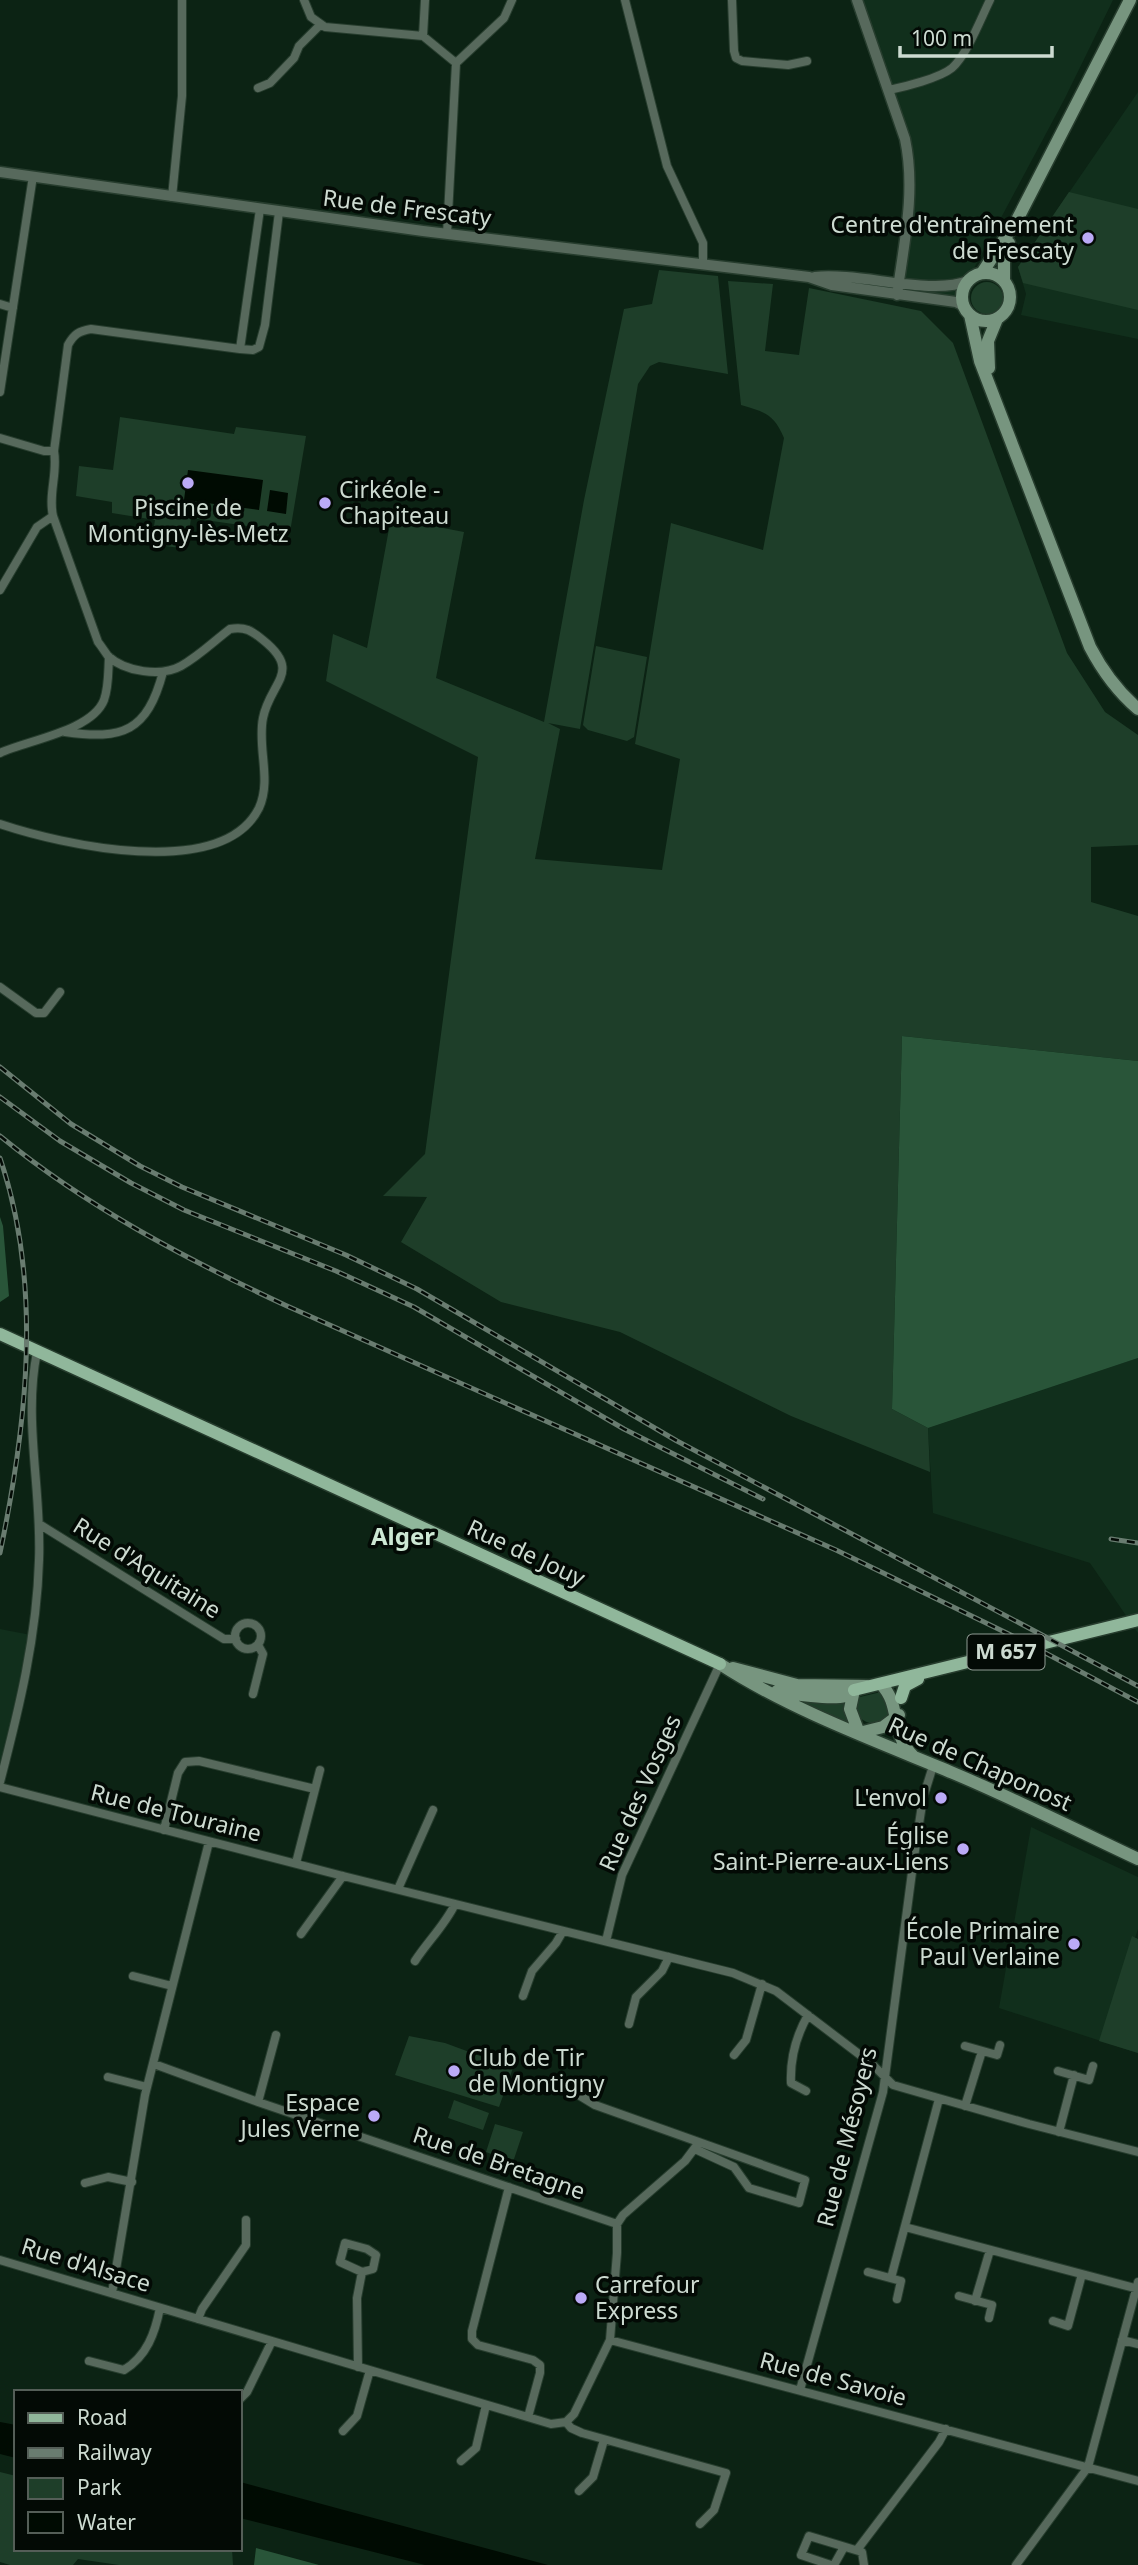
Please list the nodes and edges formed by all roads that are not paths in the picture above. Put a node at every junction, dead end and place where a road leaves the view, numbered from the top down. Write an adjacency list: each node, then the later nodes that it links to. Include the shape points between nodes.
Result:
1 (182, 0): 18 (street, via 182,96)
2 (304, 0): 10 (street)
3 (425, 0): 11 (street)
4 (512, 0): 13 (street, via 504,18)
5 (625, 0): 23 (street, via 667,166 703,243)
6 (732, 0): 12 (street, via 736,58 788,65)
7 (857, 0): 15 (street)
8 (990, 0): 15 (street, via 953,68)
9 (1130, 0): 21 (main road)
10 (320, 25): 11 (street); 14 (street, via 299,46 295,58 270,83)
11 (423, 36): 13 (street)
12 (807, 61)
13 (456, 63): 22 (street)
14 (258, 88)
15 (889, 90): 28 (street, via 905,139 911,178)
16 (0, 172): 17 (street, Rue de Frescaty)
17 (33, 176): 18 (street, Rue de Frescaty); 31 (street)
18 (172, 197): 19 (street, Rue de Frescaty)
19 (260, 209): 20 (street, Rue de Frescaty); 34 (street)
20 (279, 212): 22 (street, Rue de Frescaty); 34 (street, via 259,347)
21 (1017, 220): 24 (main road); 26 (main road, via 1004,262)
22 (447, 234): 23 (street, Rue de Frescaty)
23 (703, 265): 25 (street, Rue de Frescaty)
24 (982, 273): 26 (main road); 27 (main road)
25 (809, 277): 28 (street, Rue de Frescaty); 29 (street, Rue de Frescaty)
26 (1004, 280): 33 (main road, via 1010,301)
27 (968, 281): 28 (street, Rue de Frescaty, via 939,286); 32 (main road, via 962,294)
28 (899, 282): 29 (street)
29 (897, 295): 32 (street, Rue de Frescaty, via 956,302)
30 (0, 304): 31 (street)
31 (13, 308): 35 (street)
32 (967, 311): 33 (main road, via 983,321); 36 (main road)
33 (997, 319): 36 (main road, via 988,341)
34 (240, 349): 38 (street, via 81,330 68,345)
35 (0, 392)
36 (995, 396): 43 (main road, via 1090,647 1112,683)
37 (0, 438): 38 (street)
38 (54, 451): 39 (street)
39 (52, 516): 40 (street, via 37,527); 41 (street, via 98,642)
40 (0, 590)
41 (109, 657): 42 (street, via 125,666); 44 (street, via 103,703)
42 (163, 672): 44 (street, via 147,709 128,731 109,735); 46 (street, via 180,667 230,629 240,627 251,630 282,659 283,669 263,718 264,793 249,822 209,845 150,852 38,837)
43 (1138, 709)
44 (65, 732): 45 (street)
45 (0, 752)
46 (0, 824)
47 (0, 988): 48 (street, via 36,1013 44,1013)
48 (60, 992)
49 (0, 1334): 50 (main road, Rue de Jouy)
50 (37, 1352): 51 (street, via 31,1403); 55 (main road, Rue de Jouy)
51 (39, 1524): 53 (street, Rue d'Aquitaine, via 224,1639); 67 (street, via 37,1585 22,1697)
52 (1138, 1620): 56 (main road, Rue de Jouy / M 657)
53 (236, 1640): 54 (street, Rue d'Aquitaine, via 247,1649); 54 (street, Rue d'Aquitaine, via 241,1626 253,1624 261,1634)
54 (258, 1645): 60 (street, via 263,1654)
55 (720, 1664): 57 (main road, Rue de Jouy); 58 (main road, via 797,1685); 79 (street, Rue des Vosges, via 622,1875)
56 (953, 1665): 58 (main road, Rue de Jouy / M 657); 62 (main road, via 905,1686)
57 (750, 1684): 59 (main road, Rue de Jouy, via 808,1696 846,1696); 61 (main road, Rue de Jouy)
58 (875, 1685): 59 (main road, Rue de Jouy / M 657); 62 (main road, via 891,1695)
59 (855, 1690): 63 (main road, via 850,1709)
60 (253, 1694)
61 (805, 1709): 63 (main road, Rue de Chaponost)
62 (897, 1717): 63 (main road, via 883,1727); 64 (main road, via 898,1733)
63 (859, 1733): 64 (main road, Rue de Chaponost)
64 (914, 1757): 65 (main road, Rue de Chaponost)
65 (933, 1766): 72 (main road, Rue de Chaponost); 98 (street, Rue de Mésoyers, via 914,1857)
66 (320, 1770): 68 (street)
67 (0, 1784): 70 (street, Rue de Touraine)
68 (315, 1789): 70 (street, via 198,1761 185,1762); 73 (street)
69 (433, 1810): 75 (street)
70 (164, 1830): 71 (street, Rue de Touraine)
71 (209, 1842): 73 (street, Rue de Touraine); 84 (street)
72 (1138, 1859)
73 (296, 1863): 74 (street, Rue de Touraine)
74 (343, 1876): 75 (street, Rue de Touraine); 78 (street)
75 (398, 1889): 76 (street, Rue de Touraine)
76 (455, 1904): 77 (street, Rue de Touraine); 81 (street)
77 (563, 1931): 79 (street, Rue de Touraine); 85 (street, via 532,1971)
78 (301, 1934)
79 (606, 1941): 80 (street, Rue de Touraine)
80 (669, 1957): 83 (street, Rue de Touraine); 87 (street, via 662,1971 636,1997)
81 (415, 1961)
82 (132, 1976): 84 (street)
83 (762, 1984): 86 (street, Rue de Touraine); 92 (street, via 746,2040)
84 (172, 1986): 93 (street)
85 (523, 1996)
86 (808, 2015): 98 (street, Rue de Touraine); 101 (street, via 790,2065 791,2083)
87 (629, 2024)
88 (276, 2035): 103 (street)
89 (1000, 2045): 91 (street, via 997,2055)
90 (965, 2046): 91 (street)
91 (982, 2051): 104 (street)
92 (734, 2055)
93 (154, 2064): 100 (street); 103 (street, Rue de Bretagne)
94 (1093, 2066): 96 (street, via 1089,2080)
95 (1058, 2071): 96 (street)
96 (1074, 2076): 105 (street)
97 (107, 2077): 100 (street)
98 (885, 2078): 102 (street, Rue de Touraine, via 893,2085); 138 (street, Rue de Mésoyers)
99 (566, 2082): 106 (street, via 595,2105)
100 (147, 2087): 110 (street)
101 (806, 2091)
102 (939, 2099): 104 (street, Rue de Touraine); 115 (street)
103 (258, 2102): 112 (street, Rue de Bretagne)
104 (964, 2106): 105 (street, Rue de Touraine)
105 (1059, 2132): 107 (street, Rue de Touraine)
106 (696, 2146): 108 (street); 109 (street); 114 (street)
107 (1138, 2152)
108 (734, 2155): 109 (street); 109 (street, via 805,2180 799,2203 748,2188)
109 (734, 2168)
110 (132, 2182): 111 (street, via 108,2177); 123 (street)
111 (85, 2183)
112 (509, 2187): 114 (street, Rue de Bretagne); 141 (street, via 472,2339 540,2365)
113 (246, 2220): 129 (street, via 246,2245)
114 (617, 2224): 131 (street)
115 (905, 2227): 116 (street); 121 (street)
116 (990, 2250): 120 (street); 126 (street)
117 (0, 2260): 123 (street, Rue d'Alsace)
118 (362, 2272): 118 (street, via 373,2269 376,2255 345,2243 340,2262); 136 (street, via 357,2298)
119 (868, 2272): 121 (street)
120 (1082, 2274): 122 (street); 130 (street, via 1068,2326)
121 (891, 2277): 125 (street, via 901,2281)
122 (1137, 2287): 132 (street)
123 (112, 2293): 127 (street, Rue d'Alsace)
124 (959, 2297): 126 (street)
125 (897, 2299)
126 (975, 2301): 128 (street, via 992,2305)
127 (160, 2308): 129 (street, Rue d'Alsace); 135 (street, Rue d'Alsace, via 146,2352 137,2362 124,2370)
128 (989, 2318)
129 (198, 2319): 133 (street, Rue d'Alsace)
130 (1053, 2321)
131 (610, 2340): 138 (street, Rue de Savoie); 142 (street)
132 (1122, 2340): 134 (street); 147 (street)
133 (272, 2341): 136 (street, Rue d'Alsace); 139 (street)
134 (1138, 2344)
135 (89, 2361)
136 (358, 2367): 137 (street, Rue d'Alsace)
137 (370, 2370): 140 (street, Rue d'Alsace); 144 (street, via 357,2416)
138 (800, 2390): 143 (street, Rue de Savoie)
139 (242, 2397)
140 (486, 2405): 141 (street, Rue d'Alsace); 146 (street, via 476,2448)
141 (528, 2417): 142 (street, Rue d'Alsace, via 551,2424)
142 (566, 2422): 145 (street, Rue d'Alsace, via 576,2431)
143 (946, 2429): 147 (street, Rue de Savoie); 152 (street)
144 (343, 2431)
145 (604, 2440): 149 (street, via 593,2477); 150 (street, Rue d'Alsace, via 726,2473 714,2510)
146 (461, 2461)
147 (1088, 2467): 148 (street, Rue de Savoie); 155 (street)
148 (1138, 2481)
149 (579, 2491)
150 (700, 2524)
151 (844, 2547): 152 (street); 153 (street); 153 (street, via 809,2536 801,2555)
152 (857, 2550): 154 (street, via 862,2552)
153 (832, 2565)
154 (864, 2565)
155 (1016, 2565)

